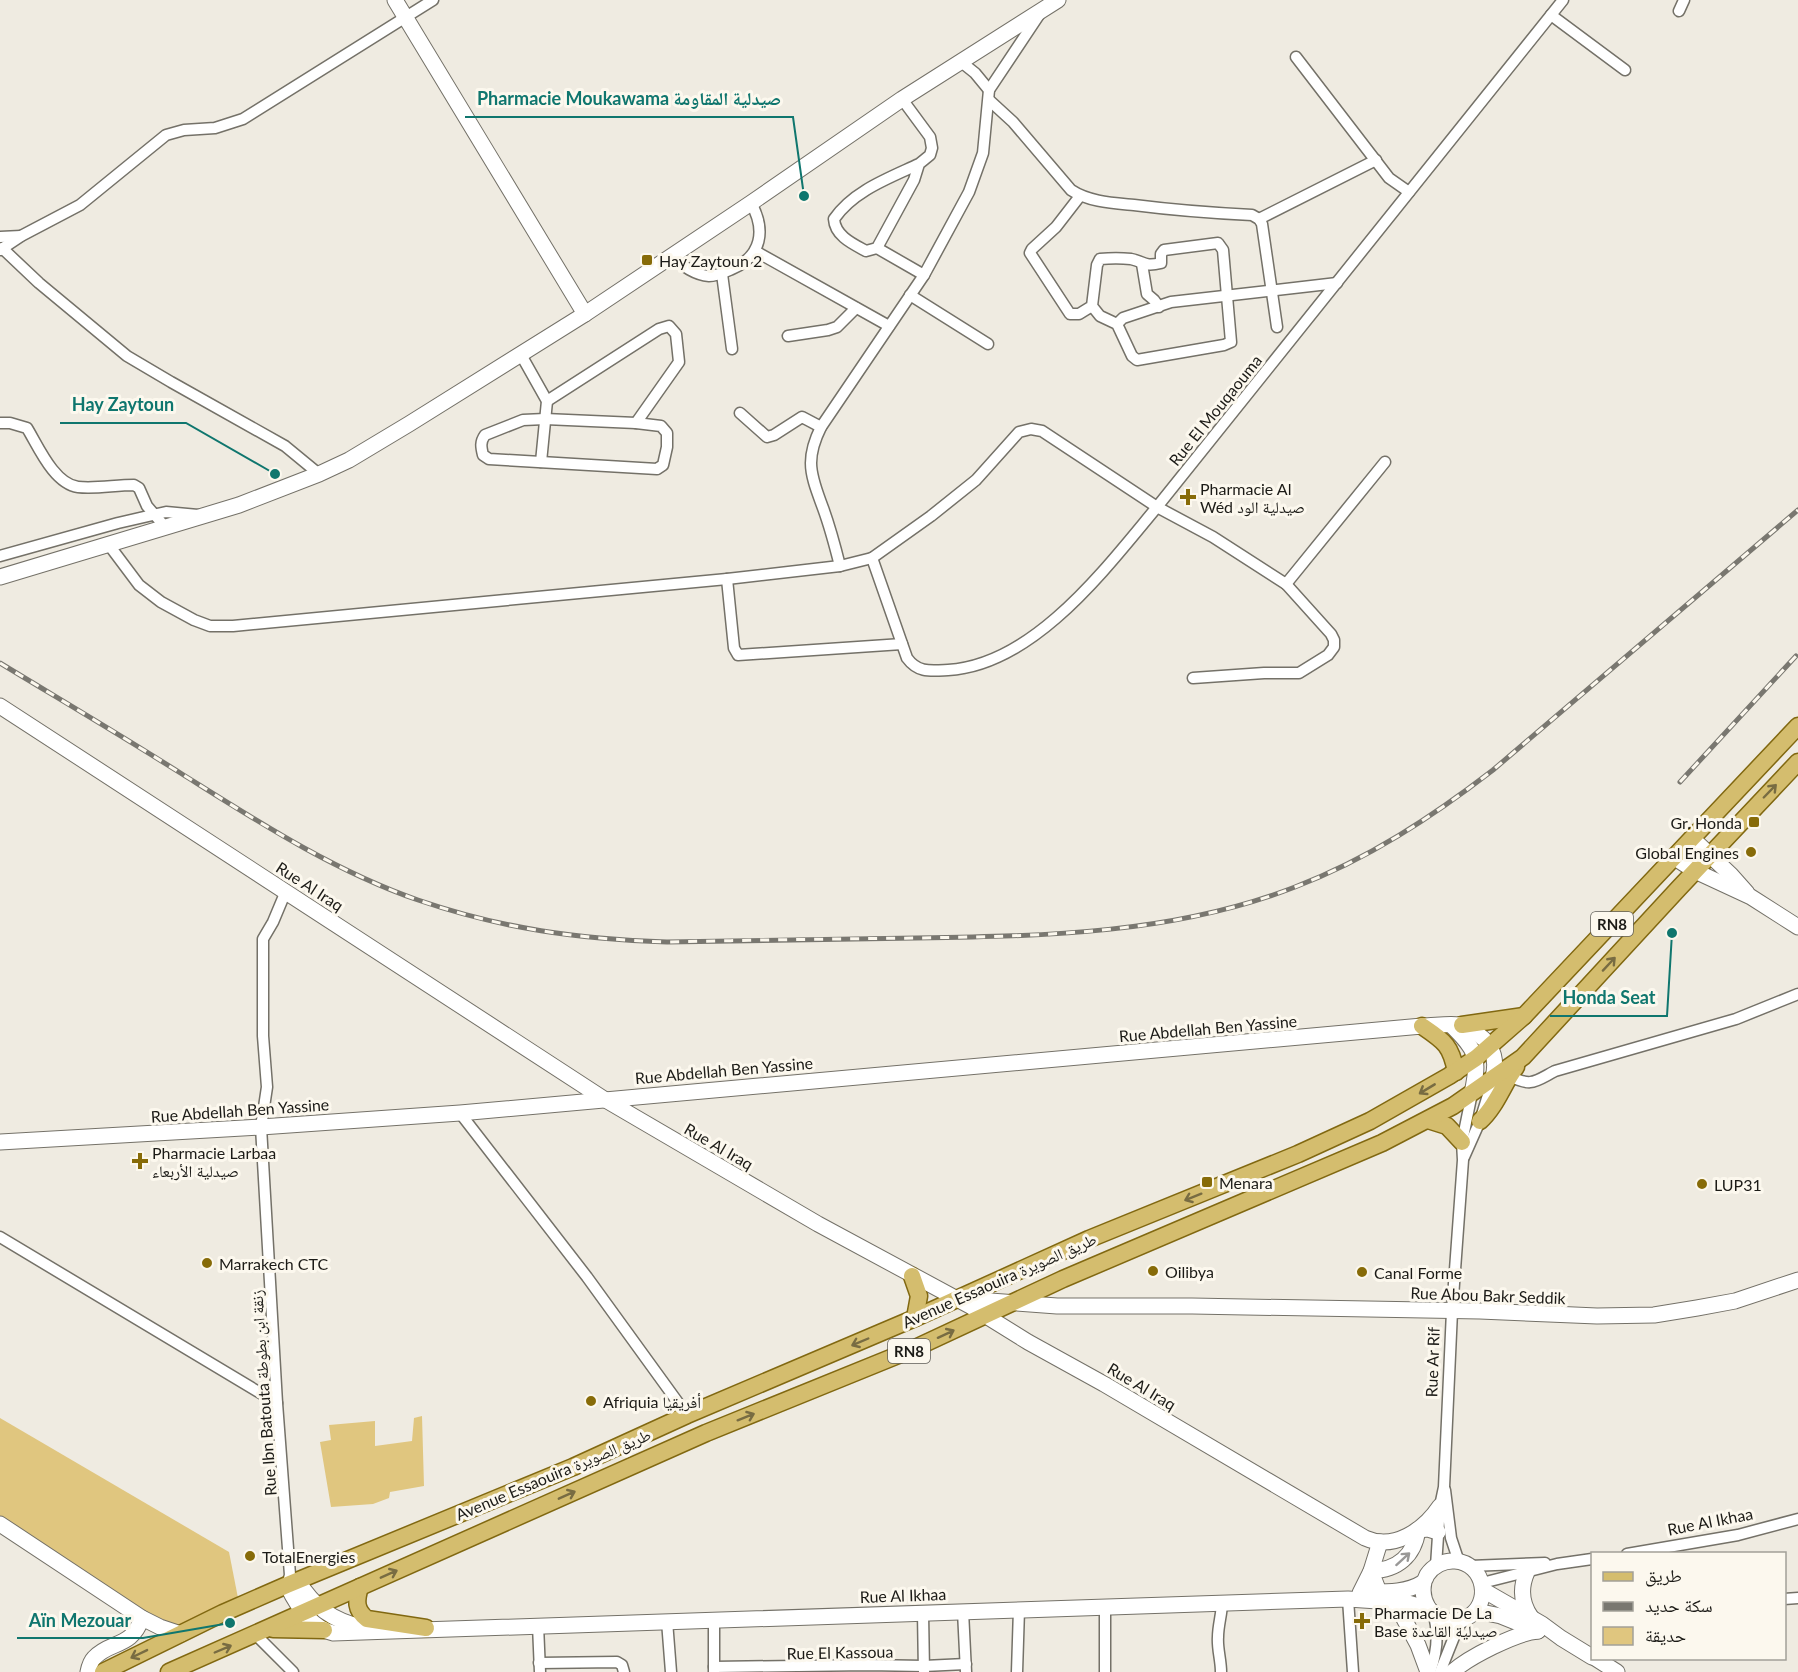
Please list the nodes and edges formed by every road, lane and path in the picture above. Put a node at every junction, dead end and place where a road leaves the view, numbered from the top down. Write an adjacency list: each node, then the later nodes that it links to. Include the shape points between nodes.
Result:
1 (395, 0): 9 (street)
2 (433, 0): 9 (street)
3 (1058, 0): 7 (street)
4 (1563, 0): 8 (street, Rue El Mouqaouma)
5 (1684, 0): 6 (street)
6 (1678, 11)
7 (1040, 13): 11 (street); 13 (street)
8 (1551, 15): 12 (street); 17 (street, Rue El Mouqaouma)
9 (406, 17): 21 (street, via 243,119 215,128 166,135 80,205); 37 (street)
10 (1296, 57): 15 (street)
11 (960, 61): 13 (street, via 975,73); 14 (street)
12 (1625, 70)
13 (989, 95): 18 (street); 29 (street, via 983,153 976,173)
14 (902, 99): 16 (street, via 931,142 930,155); 19 (street)
15 (1376, 160): 17 (street, via 1389,178); 20 (street)
16 (919, 164): 23 (street); 23 (street, via 863,192 834,219 838,231 849,242 866,251)
17 (1409, 192): 30 (street, Rue El Mouqaouma)
18 (1080, 196): 20 (street, via 1173,210 1252,214); 34 (street, via 1030,253 1070,314 1079,314)
19 (751, 203): 25 (street, via 759,220 760,236); 26 (street)
20 (1259, 219): 31 (street)
21 (21, 236): 22 (street); 24 (street)
22 (0, 237)
23 (877, 248): 29 (street)
24 (1, 249): 54 (street, via 127,356 285,446)
25 (755, 251): 28 (street, via 738,267); 36 (street)
26 (672, 257): 28 (street, via 697,273); 37 (street)
27 (1142, 264): 33 (street, via 1161,263 1164,250 1218,243 1223,250); 34 (street, via 1130,259 1100,260); 35 (street, via 1147,294)
28 (722, 274): 43 (street)
29 (924, 275): 32 (street)
30 (1337, 283): 31 (street); 55 (street, Rue El Mouqaouma)
31 (1272, 290): 33 (street); 40 (street)
32 (910, 295): 39 (street); 42 (street)
33 (1226, 296): 35 (street); 38 (street, via 1232,338 1228,344 1137,360)
34 (1092, 306): 38 (street, via 1100,316)
35 (1159, 307): 38 (street, via 1123,318)
36 (856, 308): 39 (street); 41 (street, via 837,327)
37 (585, 314): 44 (street)
38 (1118, 324)
39 (889, 326): 51 (street)
40 (1277, 327)
41 (788, 336)
42 (988, 344)
43 (732, 350)
44 (520, 353): 45 (street); 54 (street, via 376,444)
45 (547, 401): 48 (street); 50 (street, via 669,326 676,334 679,362)
46 (740, 413): 51 (street, via 767,437 802,417)
47 (0, 418): 49 (street)
48 (545, 419): 50 (street); 52 (street); 52 (street, via 523,420 503,427 485,435 481,447 489,459)
49 (0, 423): 56 (street, via 27,428 53,471 69,485 137,486)
50 (636, 423): 52 (street, via 665,429 663,465 657,468)
51 (821, 427): 62 (street, via 812,449 811,465)
52 (541, 462)
53 (1385, 462): 65 (street)
54 (318, 474): 57 (street)
55 (1157, 507): 61 (street, via 1042,430 1031,429 1019,432 976,480); 65 (street); 66 (street, Rue El Mouqaouma, via 1104,571 1022,644 968,669 926,672 914,667)
56 (154, 515): 57 (street, via 177,512); 58 (street); 60 (street)
57 (203, 516): 58 (street)
58 (166, 528): 59 (street)
59 (109, 545): 63 (street); 64 (street, via 139,585 180,613 210,626)
60 (0, 556)
61 (872, 558): 62 (street); 66 (street, Rue El Mouqaouma)
62 (840, 566): 64 (street)
63 (0, 577)
64 (727, 579): 66 (street, via 738,655)
65 (1286, 584): 67 (street, via 1331,634 1334,647 1328,655 1299,673)
66 (902, 644)
67 (1193, 678)
68 (0, 706): 75 (street, Rue Al Iraq)
69 (1798, 726): 71 (main road, RN8)
70 (1798, 762): 72 (main road, RN8, one-way to 70)
71 (1693, 839): 72 (street); 73 (main road, RN8)
72 (1710, 855): 74 (main road, RN8); 76 (street)
73 (1675, 858): 74 (street); 79 (main road, RN8)
74 (1695, 871): 76 (street); 85 (main road, RN8, one-way to 74, via 1524,1057)
75 (286, 891): 87 (street, Rue Al Iraq); 91 (street, Rue Ibn Batouta زنقة ابن بطوطة, via 263,939 267,1087)
76 (1751, 897): 77 (street)
77 (1798, 927)
78 (1798, 994): 85 (street, via 1736,1019 1555,1071 1535,1082)
79 (1524, 1016): 80 (main road); 82 (main road, RN8)
80 (1456, 1025): 81 (street, Rue Abdellah Ben Yassine); 82 (street, via 1484,1038); 83 (street)
81 (1422, 1026): 84 (main road, via 1447,1044); 87 (street, Rue Abdellah Ben Yassine)
82 (1491, 1046): 83 (main road, Avenue Essaouira طريق الصويرة / RN8); 85 (street)
83 (1476, 1058): 84 (main road, Avenue Essaouira طريق الصويرة / RN8); 86 (street, Rue Ar Rif)
84 (1456, 1072): 98 (main road, Avenue Essaouira طريق الصويرة / RN8, one-way to 98, via 1370,1121 1298,1154 1089,1239)
85 (1501, 1077): 86 (main road, Avenue Essaouira طريق الصويرة / RN8); 90 (main road, via 1490,1110)
86 (1472, 1093): 89 (main road, Avenue Essaouira طريق الصويرة / RN8); 92 (street, Rue Ar Rif)
87 (604, 1098): 88 (street, Rue Abdellah Ben Yassine); 96 (street, Rue Al Iraq)
88 (460, 1113): 91 (street, Rue Abdellah Ben Yassine); 104 (street)
89 (1428, 1120): 92 (main road, via 1447,1126); 99 (main road, Avenue Essaouira طريق الصويرة / RN8)
90 (1480, 1121): 94 (street, Rue Ar Rif)
91 (261, 1127): 93 (street, Rue Abdellah Ben Yassine); 103 (street, Rue Ibn Batouta زنقة ابن بطوطة)
92 (1462, 1142): 94 (street, Rue Ar Rif)
93 (0, 1143)
94 (1463, 1160): 100 (street, Rue Ar Rif)
95 (0, 1237): 103 (street)
96 (912, 1276): 98 (street, Rue Al Iraq); 102 (main road, via 919,1296)
97 (1798, 1280): 100 (street, Rue Abou Bakr Seddik, via 1735,1301 1654,1315)
98 (957, 1298): 99 (street, Rue Abou Bakr Seddik); 101 (street, Rue Al Iraq); 102 (main road, Avenue Essaouira طريق الصويرة / RN8)
99 (1010, 1303): 100 (street, Rue Abou Bakr Seddik); 101 (main road, Avenue Essaouira طريق الصويرة / RN8)
100 (1452, 1311): 105 (street, Rue Ar Rif)
101 (985, 1315): 111 (street, Rue Al Iraq, via 1365,1538); 122 (main road, Avenue Essaouira طريق الصويرة / RN8, one-way to 101, via 706,1433 913,1349)
102 (915, 1318): 104 (main road, Avenue Essaouira طريق الصويرة / RN8, one-way to 104)
103 (277, 1403): 119 (street, Rue Ibn Batouta زنقة ابن بطوطة)
104 (687, 1414): 119 (main road, Avenue Essaouira طريق الصويرة / RN8, via 573,1467)
105 (1444, 1487): 106 (street, Rue Ar Rif); 114 (street, via 1451,1538)
106 (1440, 1506): 109 (street); 110 (street, Rue Ar Rif)
107 (1798, 1519): 112 (street, Rue Al Ikhaa, via 1725,1538)
108 (0, 1524): 134 (street)
109 (1418, 1530): 110 (street); 111 (street, via 1400,1539); 117 (street, one-way to 109, via 1391,1568 1407,1557)
110 (1438, 1532): 116 (street, Rue Ar Rif)
111 (1380, 1542): 117 (street)
112 (1639, 1552)
113 (1591, 1558): 115 (street)
114 (1465, 1564): 115 (street); 116 (street, via 1449,1561); 121 (street, via 1477,1573)
115 (1557, 1564): 118 (street)
116 (1436, 1566): 120 (street)
117 (1371, 1571): 123 (street); 124 (street)
118 (1527, 1572): 121 (street); 137 (street, via 1522,1587 1523,1603)
119 (292, 1581): 128 (street, Rue Al Ikhaa); 143 (main road, Avenue Essaouira طريق الصويرة / RN8)
120 (1424, 1582): 123 (street, via 1407,1589); 131 (street, via 1423,1596)
121 (1483, 1586): 133 (street, via 1481,1601); 137 (street)
122 (360, 1587): 128 (main road, Avenue Essaouira طريق الصويرة / RN8); 139 (main road, via 358,1609 367,1619)
123 (1379, 1592): 124 (street)
124 (1354, 1596): 125 (street, Rue Al Ikhaa); 126 (street, Rue Al Ikhaa); 164 (street)
125 (1222, 1602): 127 (street, Rue Al Ikhaa); 163 (street, via 1217,1638)
126 (1395, 1602): 131 (street, Rue Al Ikhaa); 165 (street)
127 (1105, 1607): 129 (street, Rue Al Ikhaa); 162 (street)
128 (310, 1609): 140 (street); 141 (street, Rue Al Ikhaa); 142 (main road, Avenue Essaouira طريق الصويرة / RN8)
129 (1019, 1609): 130 (street, Rue Al Ikhaa); 161 (street)
130 (963, 1611): 132 (street, Rue Al Ikhaa); 148 (street)
131 (1432, 1612): 133 (street, via 1449,1621); 165 (street, via 1438,1634)
132 (923, 1613): 135 (street, Rue Al Ikhaa); 151 (street)
133 (1470, 1615): 137 (street, via 1501,1616); 166 (street, via 1458,1628)
134 (142, 1618): 143 (street); 155 (street, via 131,1637 93,1659)
135 (714, 1619): 136 (street, Rue Al Ikhaa); 152 (street)
136 (667, 1621): 138 (street, Rue Al Ikhaa); 160 (street)
137 (1534, 1624): 144 (street); 167 (street)
138 (538, 1625): 139 (street, Rue Al Ikhaa); 146 (street)
139 (426, 1628): 141 (street, Rue Al Ikhaa)
140 (324, 1630): 141 (street, Rue Al Ikhaa); 142 (main road)
141 (377, 1630)
142 (262, 1631): 157 (main road, Avenue Essaouira طريق الصويرة / RN8, one-way to 142); 158 (street)
143 (181, 1634): 156 (main road, Avenue Essaouira طريق الصويرة / RN8, one-way to 156)
144 (1591, 1656)
145 (1597, 1660): 168 (street)
146 (539, 1668): 147 (street)
147 (585, 1668): 159 (street, via 617,1662)
148 (966, 1668): 151 (street, Rue El Kassoua)
149 (835, 1669): 150 (street, Rue El Kassoua); 154 (street, Rue El Kassoua)
150 (868, 1669): 151 (street, Rue El Kassoua)
151 (924, 1669)
152 (714, 1670): 153 (street, Rue El Kassoua)
153 (754, 1670): 154 (street, Rue El Kassoua)
154 (790, 1670)
155 (88, 1672)
156 (103, 1672)
157 (169, 1672)
158 (293, 1672)
159 (624, 1672)
160 (671, 1672)
161 (1017, 1672)
162 (1105, 1672)
163 (1221, 1672)
164 (1353, 1672)
165 (1429, 1672)
166 (1440, 1672)
167 (1452, 1672)
168 (1617, 1672)

